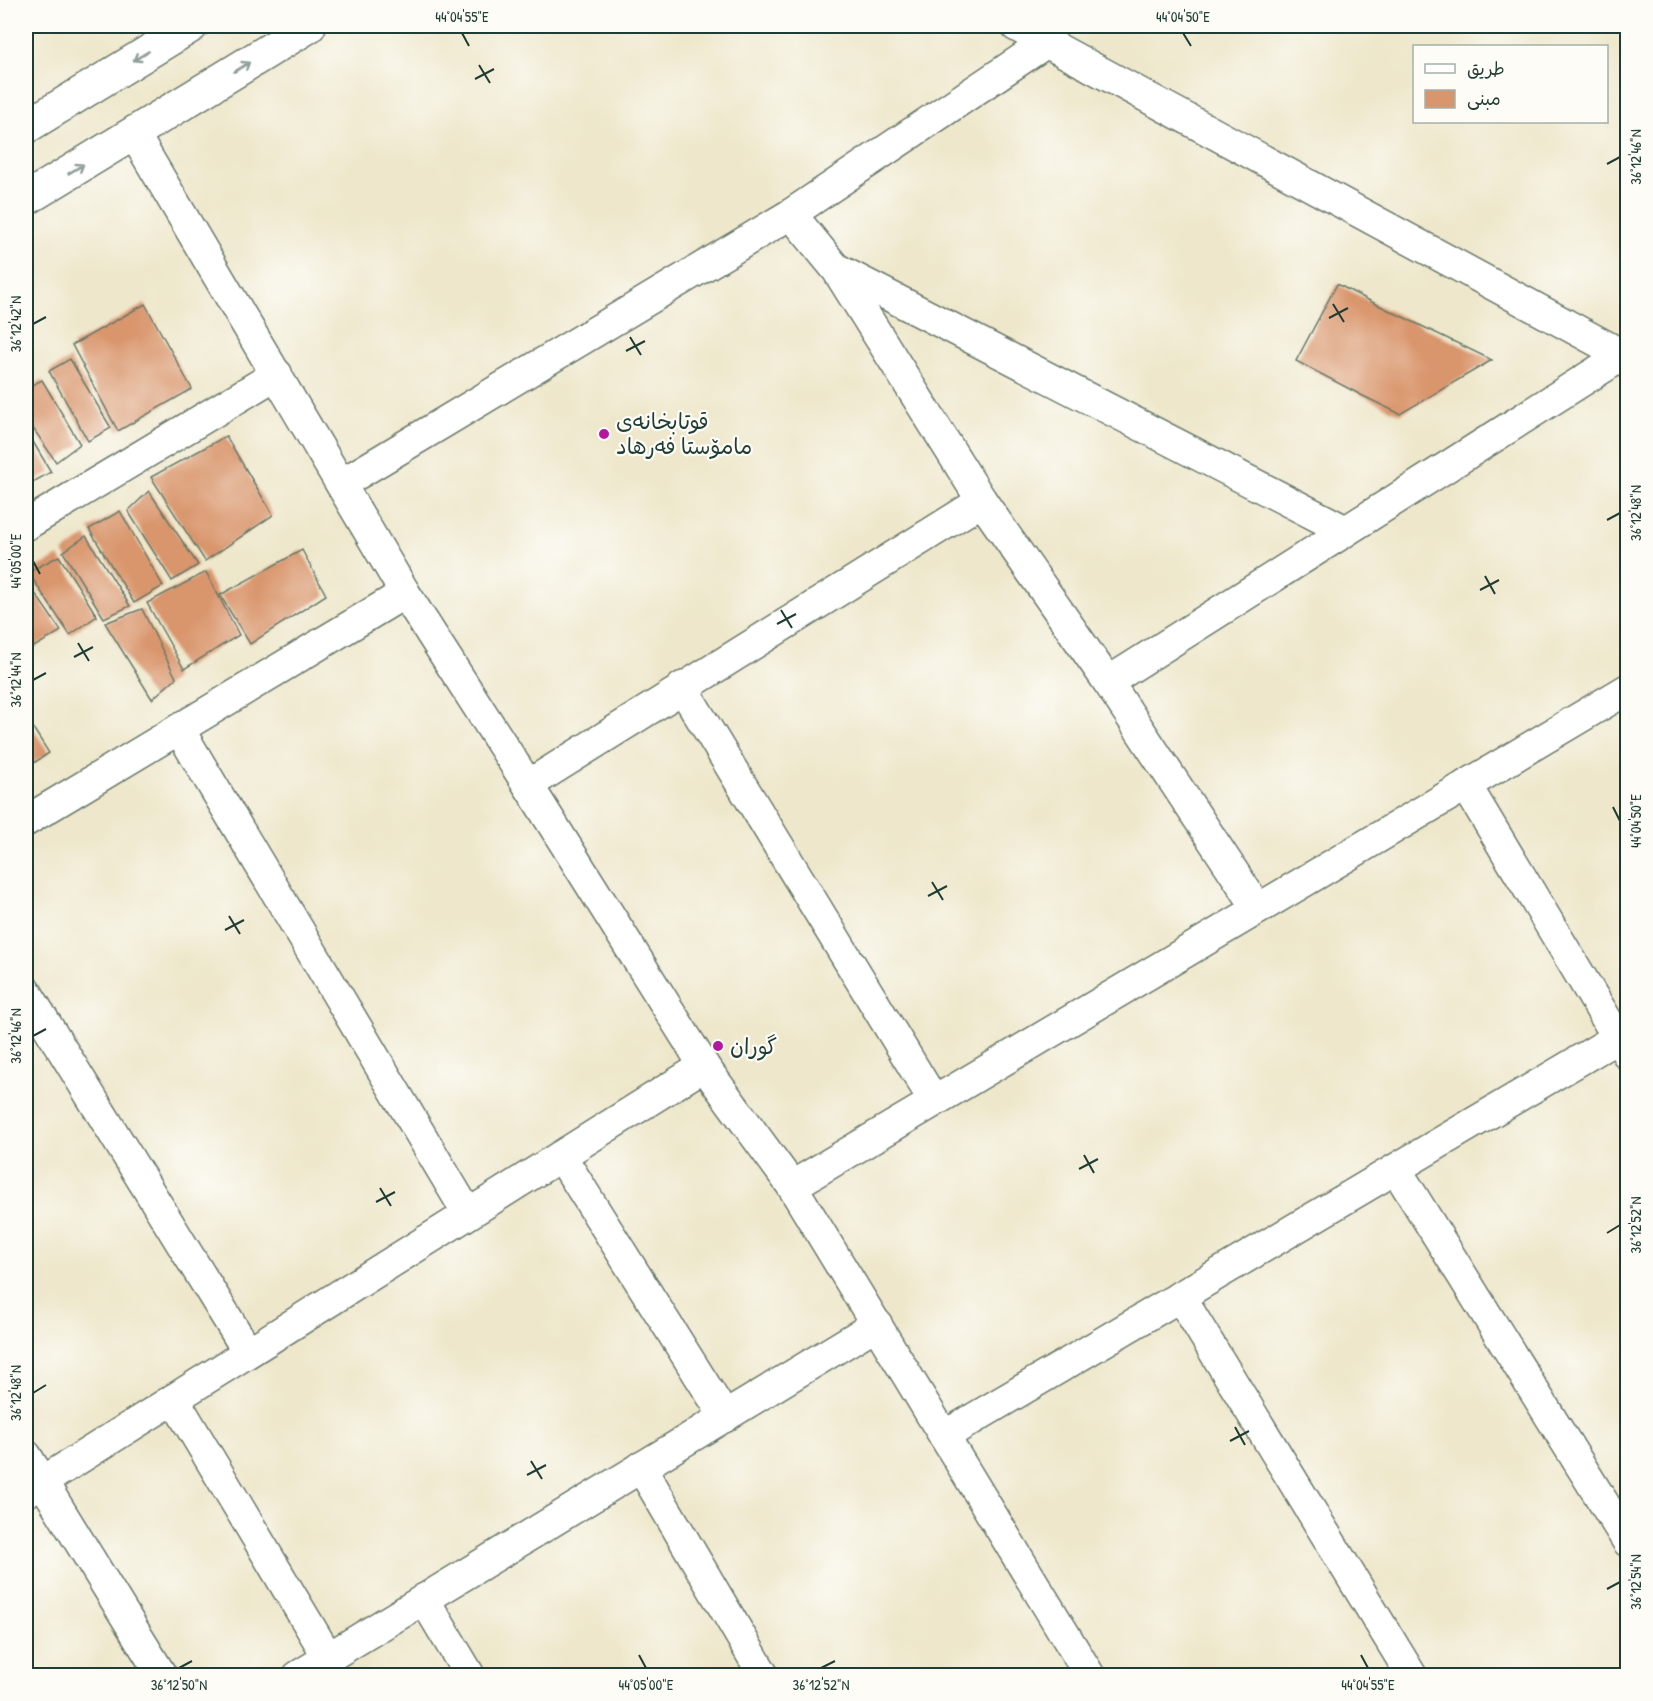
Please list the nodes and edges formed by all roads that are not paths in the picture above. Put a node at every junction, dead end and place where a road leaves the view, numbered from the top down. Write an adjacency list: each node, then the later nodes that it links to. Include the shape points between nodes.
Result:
1 (191, 26): 5 (street, one-way to 5)
2 (309, 26): 6 (street, one-way to 2)
3 (1016, 26): 4 (street)
4 (1047, 42): 8 (street); 10 (street)
5 (26, 127)
6 (134, 134): 7 (street, one-way to 6); 11 (street)
7 (26, 199)
8 (791, 214): 9 (street); 12 (street)
9 (837, 270): 13 (street); 15 (street)
10 (1625, 357): 15 (street)
11 (277, 374): 12 (street); 14 (street)
12 (341, 484): 16 (street)
13 (982, 501): 17 (street); 18 (street)
14 (26, 525)
15 (1346, 531): 17 (street)
16 (405, 593): 20 (street); 21 (street)
17 (1108, 682): 24 (street)
18 (682, 687): 21 (street); 28 (street)
19 (1628, 689): 22 (street)
20 (179, 729): 23 (street); 32 (street)
21 (528, 785): 27 (street)
22 (1466, 785): 24 (street); 26 (street)
23 (26, 821)
24 (1258, 909): 28 (street)
25 (26, 991): 35 (street)
26 (1622, 1047): 30 (street)
27 (704, 1066): 29 (street); 31 (street)
28 (934, 1101): 31 (street)
29 (561, 1156): 32 (street); 37 (street)
30 (1396, 1169): 33 (street); 42 (street)
31 (792, 1186): 34 (street)
32 (468, 1214): 35 (street)
33 (1180, 1296): 38 (street); 50 (street)
34 (876, 1324): 37 (street); 38 (street)
35 (248, 1352): 36 (street)
36 (174, 1399): 41 (street); 44 (street)
37 (725, 1417): 40 (street)
38 (944, 1436): 49 (street)
39 (26, 1455): 41 (street)
40 (642, 1467): 43 (street); 48 (street)
41 (34, 1487): 45 (street)
42 (1628, 1542)
43 (424, 1599): 44 (street); 47 (street)
44 (328, 1657): 46 (street)
45 (162, 1676)
46 (298, 1676)
47 (470, 1676)
48 (764, 1676)
49 (1090, 1676)
50 (1412, 1676)

